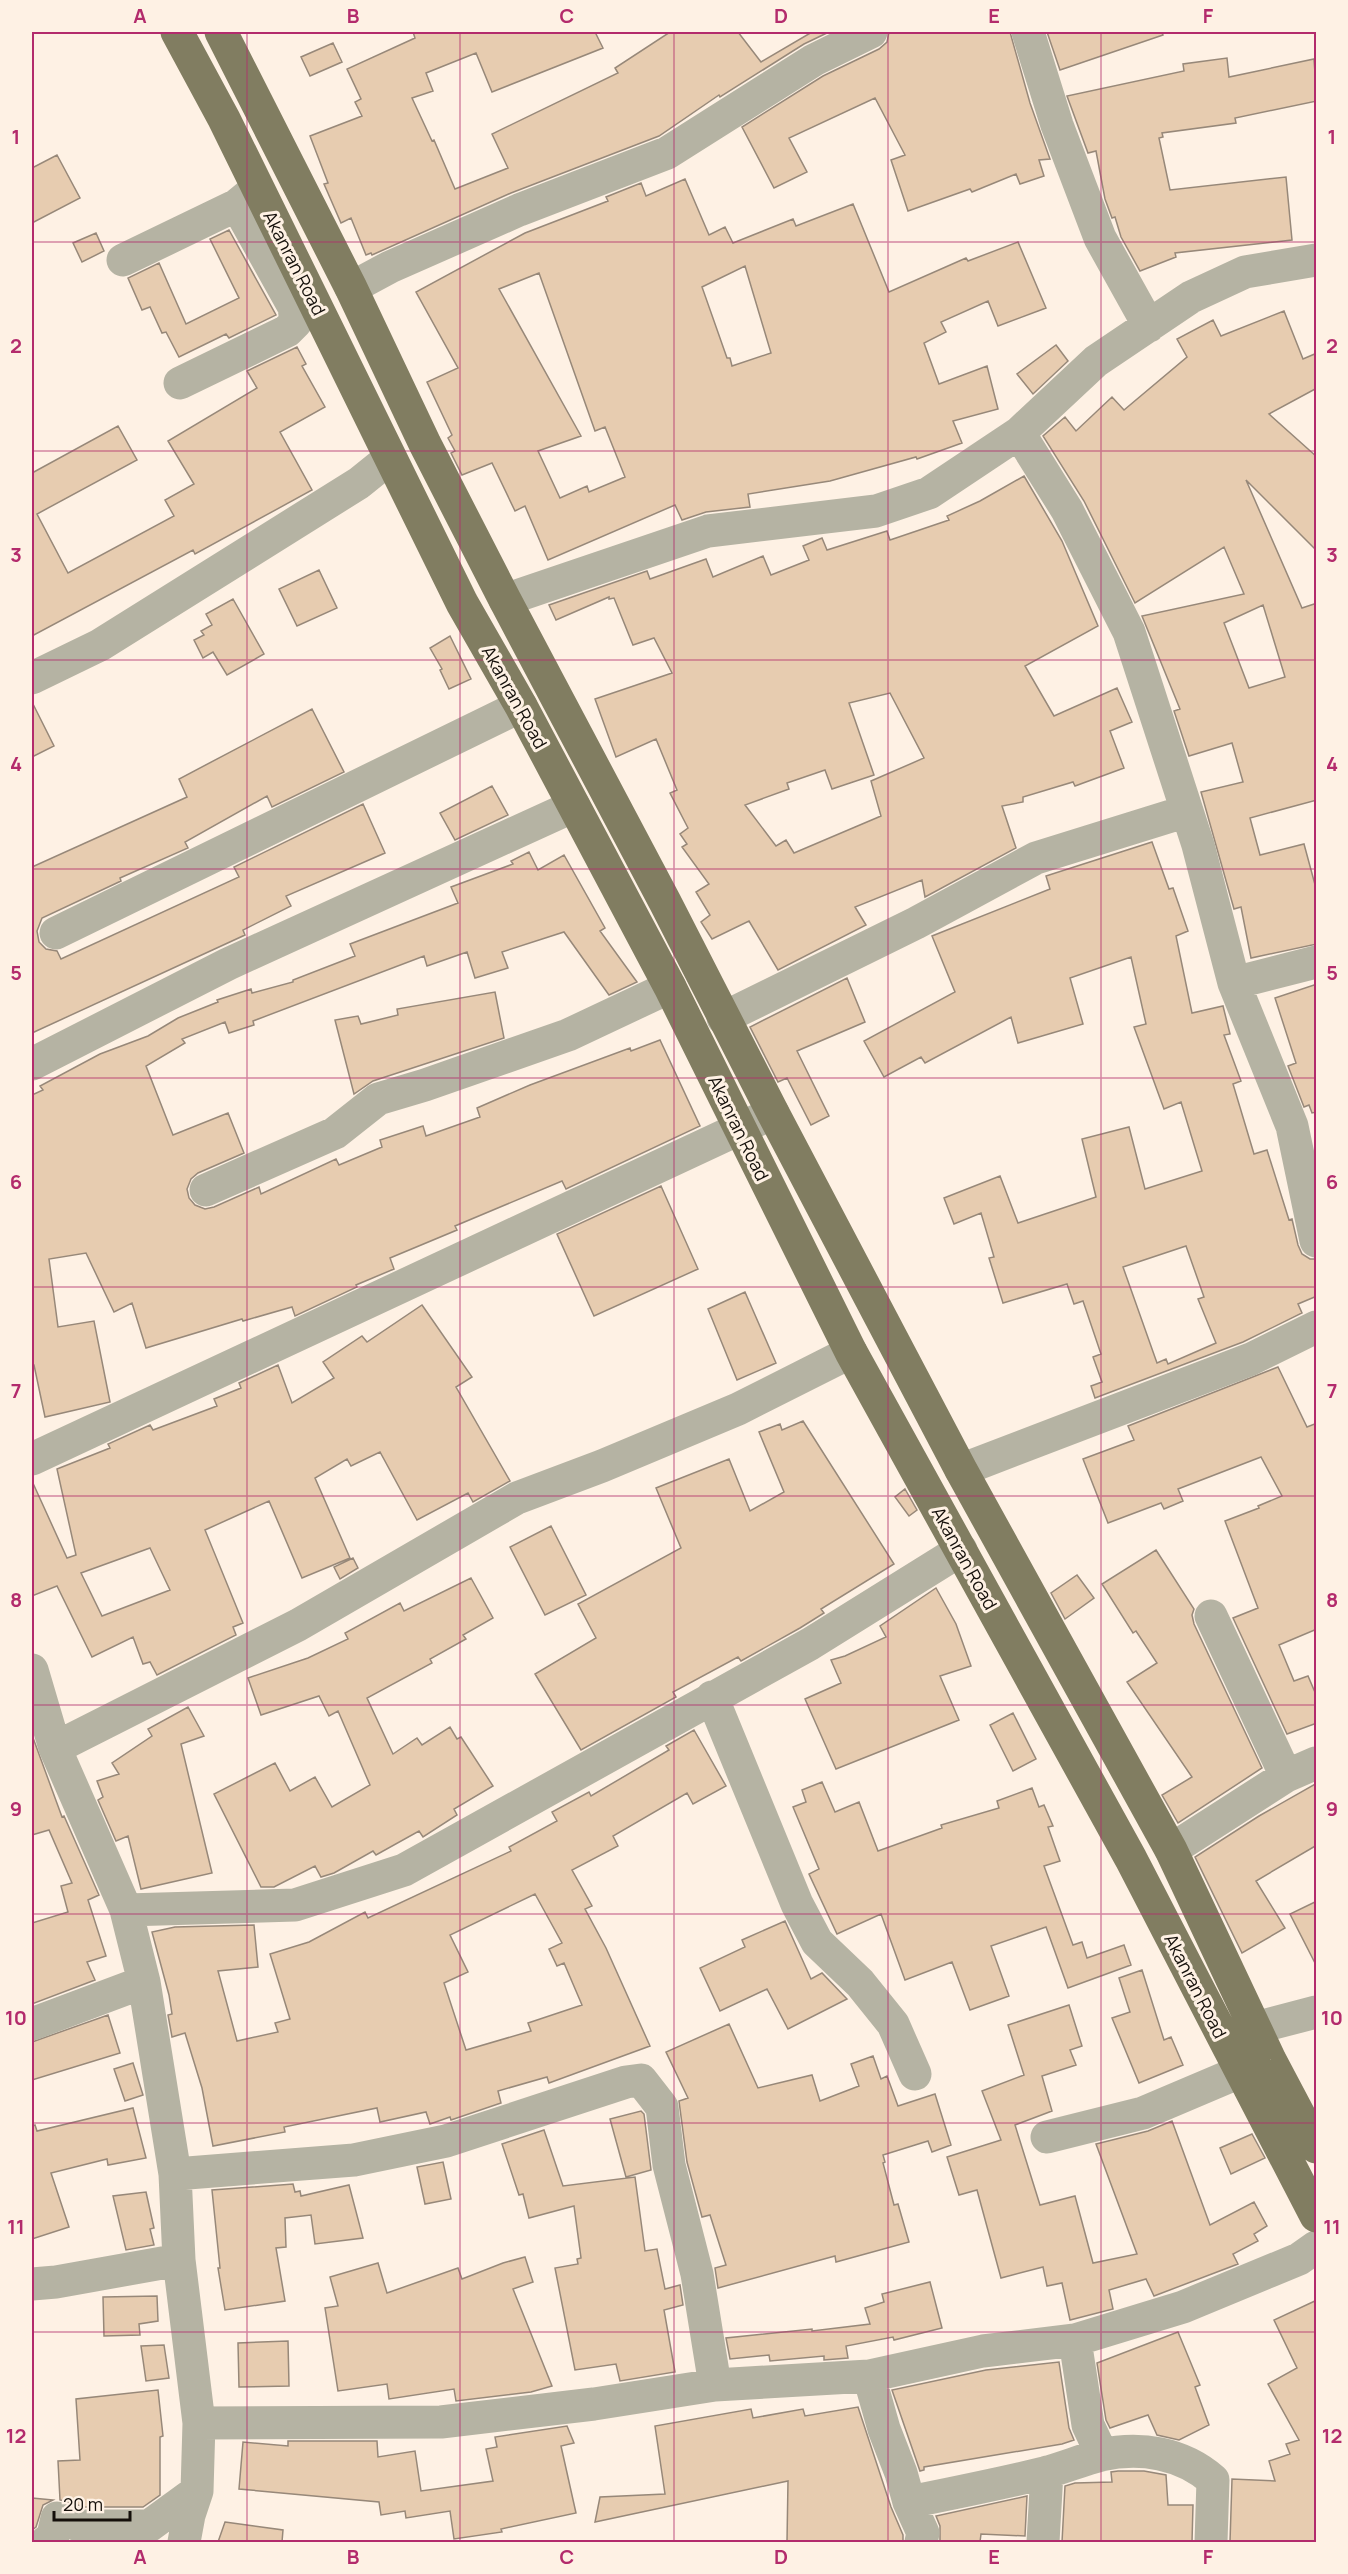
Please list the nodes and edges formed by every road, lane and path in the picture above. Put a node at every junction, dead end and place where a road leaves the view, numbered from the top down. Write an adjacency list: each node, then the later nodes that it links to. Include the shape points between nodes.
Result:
1 (177, 32): 5 (main road, Akanran Road, via 224,119)
2 (221, 32): 8 (main road, Akanran Road)
3 (871, 32): 8 (street, via 814,60 667,153 519,210)
4 (1028, 32): 9 (street, via 1057,125 1100,238)
5 (247, 197): 6 (street); 10 (street, via 294,307 296,322 286,331); 12 (main road, Akanran Road)
6 (123, 260)
7 (1317, 260): 9 (street, via 1245,272 1191,297)
8 (351, 288): 13 (main road, Akanran Road, via 424,444)
9 (1149, 326): 11 (street, via 1096,361)
10 (180, 383)
11 (1019, 433): 13 (street, via 930,493 876,511 708,531); 17 (street, via 1067,510 1129,632)
12 (390, 458): 14 (street, via 359,483 100,645); 15 (main road, Akanran Road, via 462,603)
13 (504, 600): 22 (main road, Akanran Road)
14 (32, 678)
15 (520, 706): 16 (main road, Akanran Road); 18 (street)
16 (574, 806): 21 (main road, Akanran Road); 23 (street, via 228,964)
17 (1187, 811): 20 (street); 22 (street, via 1036,858 916,923)
18 (56, 933)
19 (1317, 962): 20 (street)
20 (1234, 983): 27 (street, via 1292,1126)
21 (670, 987): 25 (main road, Akanran Road); 26 (street, via 568,1035 378,1099 335,1133)
22 (723, 1018): 24 (main road, Akanran Road)
23 (32, 1064)
24 (773, 1113): 25 (street); 31 (main road, Akanran Road)
25 (740, 1129): 29 (main road, Akanran Road); 30 (street)
26 (206, 1190)
27 (1317, 1241)
28 (1317, 1327): 31 (street, via 1251,1359)
29 (851, 1352): 32 (main road, Akanran Road); 36 (street, via 738,1409 518,1498 298,1625)
30 (32, 1459)
31 (961, 1470): 39 (main road, Akanran Road)
32 (961, 1551): 35 (street, via 810,1644); 45 (main road, Akanran Road)
33 (1211, 1616): 38 (street)
34 (33, 1677): 36 (street)
35 (712, 1697): 40 (street, via 404,1870 295,1905); 46 (street, via 797,1904 817,1942 860,1983 893,2024)
36 (55, 1748): 40 (street)
37 (1317, 1763): 38 (street)
38 (1286, 1776): 39 (street)
39 (1171, 1850): 44 (main road, Akanran Road)
40 (126, 1910): 41 (street)
41 (144, 1982): 43 (street); 49 (street)
42 (1317, 2012): 44 (street)
43 (32, 2024)
44 (1255, 2028): 48 (main road, Akanran Road)
45 (1242, 2070): 47 (street, via 1143,2113); 50 (main road, Akanran Road)
46 (915, 2074)
47 (1047, 2137)
48 (1317, 2147)
49 (175, 2174): 52 (street); 56 (street, via 354,2160 446,2140 641,2080 662,2107 669,2166 697,2274)
50 (1317, 2216)
51 (1317, 2247): 54 (street, via 1299,2259 1183,2307)
52 (180, 2260): 53 (street); 57 (street)
53 (32, 2284)
54 (1075, 2340): 55 (street, via 983,2351); 58 (street, via 1088,2425)
55 (869, 2376): 56 (street); 61 (street)
56 (715, 2385): 57 (street, via 441,2422)
57 (199, 2423): 60 (street)
58 (1102, 2455): 59 (street); 66 (street, via 1143,2451 1177,2457 1200,2469 1213,2480)
59 (1047, 2472): 61 (street); 65 (street)
60 (197, 2491): 62 (street, via 148,2526 82,2526 57,2518 52,2540); 63 (street)
61 (909, 2502): 64 (street, via 923,2533)
62 (46, 2542)
63 (184, 2542)
64 (921, 2542)
65 (1043, 2542)
66 (1210, 2542)

